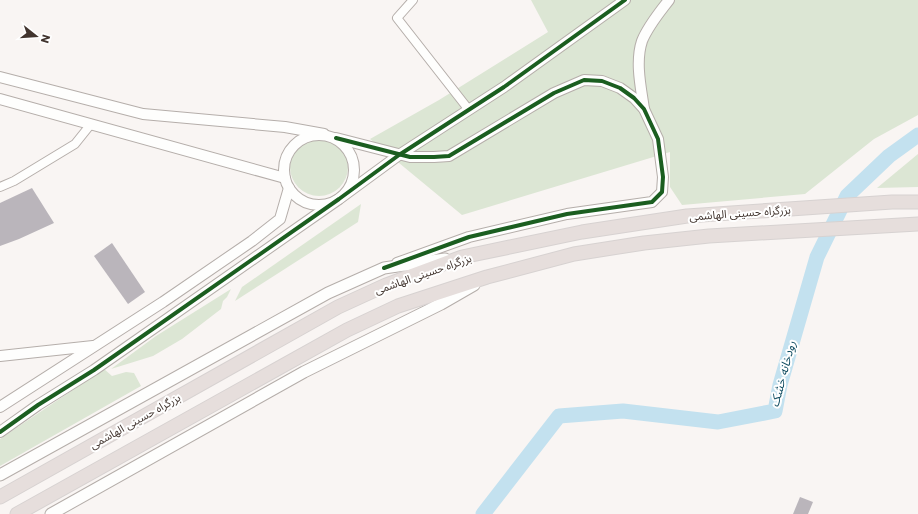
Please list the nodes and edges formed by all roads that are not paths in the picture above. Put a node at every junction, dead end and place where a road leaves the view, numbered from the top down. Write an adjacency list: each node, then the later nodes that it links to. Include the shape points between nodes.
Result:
1 (414, 0): 7 (street, via 397,18)
2 (626, 0): 7 (street)
3 (669, 0): 6 (street, via 649,26 642,42 639,61)
4 (0, 77): 9 (street, via 143,114 285,127)
5 (0, 99): 8 (street)
6 (644, 109): 11 (street, via 620,88 602,81 584,80 554,93 449,156 424,158); 23 (street, via 658,139 663,177 662,192 652,202 567,214 476,236)
7 (469, 110): 11 (street)
8 (91, 124): 12 (street); 13 (street, via 75,144)
9 (324, 134): 10 (street); 12 (street, via 312,135 293,146 285,161)
10 (336, 138): 11 (street); 15 (street, via 346,145 355,168 354,179 348,191)
11 (399, 155): 15 (street)
12 (285, 178): 14 (street)
13 (0, 187)
14 (289, 188): 15 (street, via 296,197 317,205); 20 (street, via 280,219)
15 (339, 199): 21 (street)
16 (918, 202): 22 (highway, بزرگراه حسینی الهاشمی, via 687,216 582,232)
17 (918, 224): 24 (highway, بزرگراه حسینی الهاشمی, via 709,236 644,243 574,254)
18 (918, 228): 19 (main road)
19 (918, 231)
20 (252, 241): 21 (street); 25 (street)
21 (260, 254): 28 (street)
22 (462, 257): 23 (main road); 30 (highway, بزرگراه حسینی الهاشمی, via 386,285 338,307)
23 (384, 268): 29 (main road, via 328,294)
24 (487, 276): 31 (highway, بزرگراه حسینی الهاشمی, via 398,306 347,330); 32 (main road, via 441,304 304,372)
25 (95, 346): 26 (street); 27 (street)
26 (0, 356)
27 (0, 407)
28 (0, 432)
29 (0, 475)
30 (0, 496)
31 (17, 514)
32 (50, 514)

